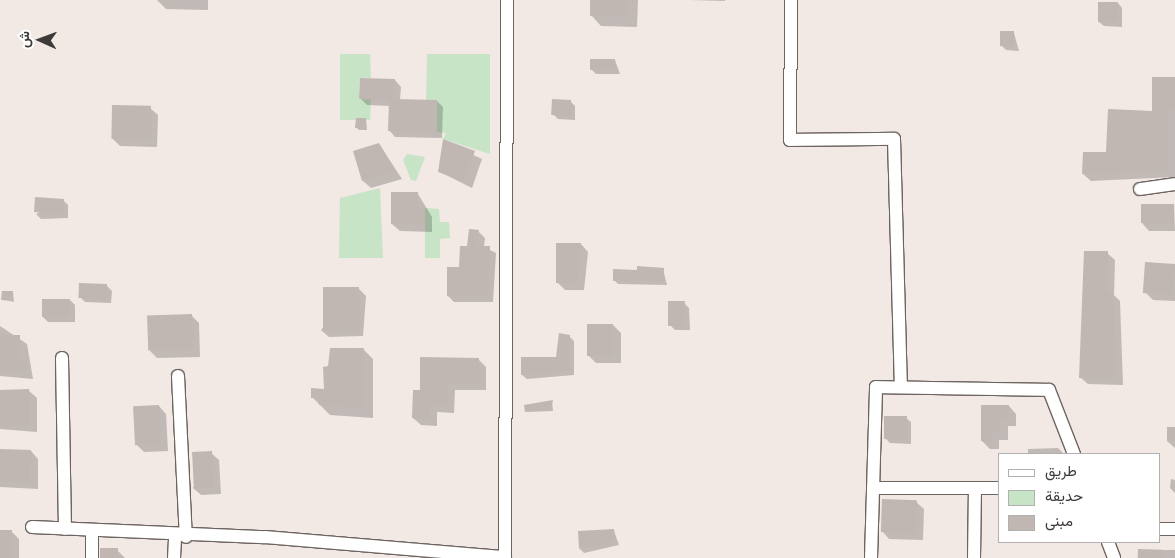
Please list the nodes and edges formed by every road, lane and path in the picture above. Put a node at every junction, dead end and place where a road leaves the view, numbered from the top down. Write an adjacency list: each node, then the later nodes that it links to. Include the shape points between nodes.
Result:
1 (507, 0): 19 (street)
2 (791, 0): 7 (street, via 790,140 894,139)
3 (1175, 184): 4 (street)
4 (1140, 188)
5 (62, 358): 13 (street)
6 (178, 376): 17 (street)
7 (901, 387): 8 (street, via 1049,390); 9 (street, via 876,387)
8 (1074, 453)
9 (873, 488): 10 (street); 22 (street)
10 (975, 488): 11 (street); 23 (street)
11 (998, 488)
12 (32, 527): 13 (street)
13 (65, 529): 16 (street)
14 (1160, 529): 15 (street)
15 (1175, 529)
16 (92, 530): 17 (street); 20 (street)
17 (180, 537): 19 (street, via 265,537); 21 (street)
18 (1108, 543): 24 (street)
19 (505, 557)
20 (92, 558)
21 (174, 558)
22 (871, 558)
23 (974, 558)
24 (1114, 558)

